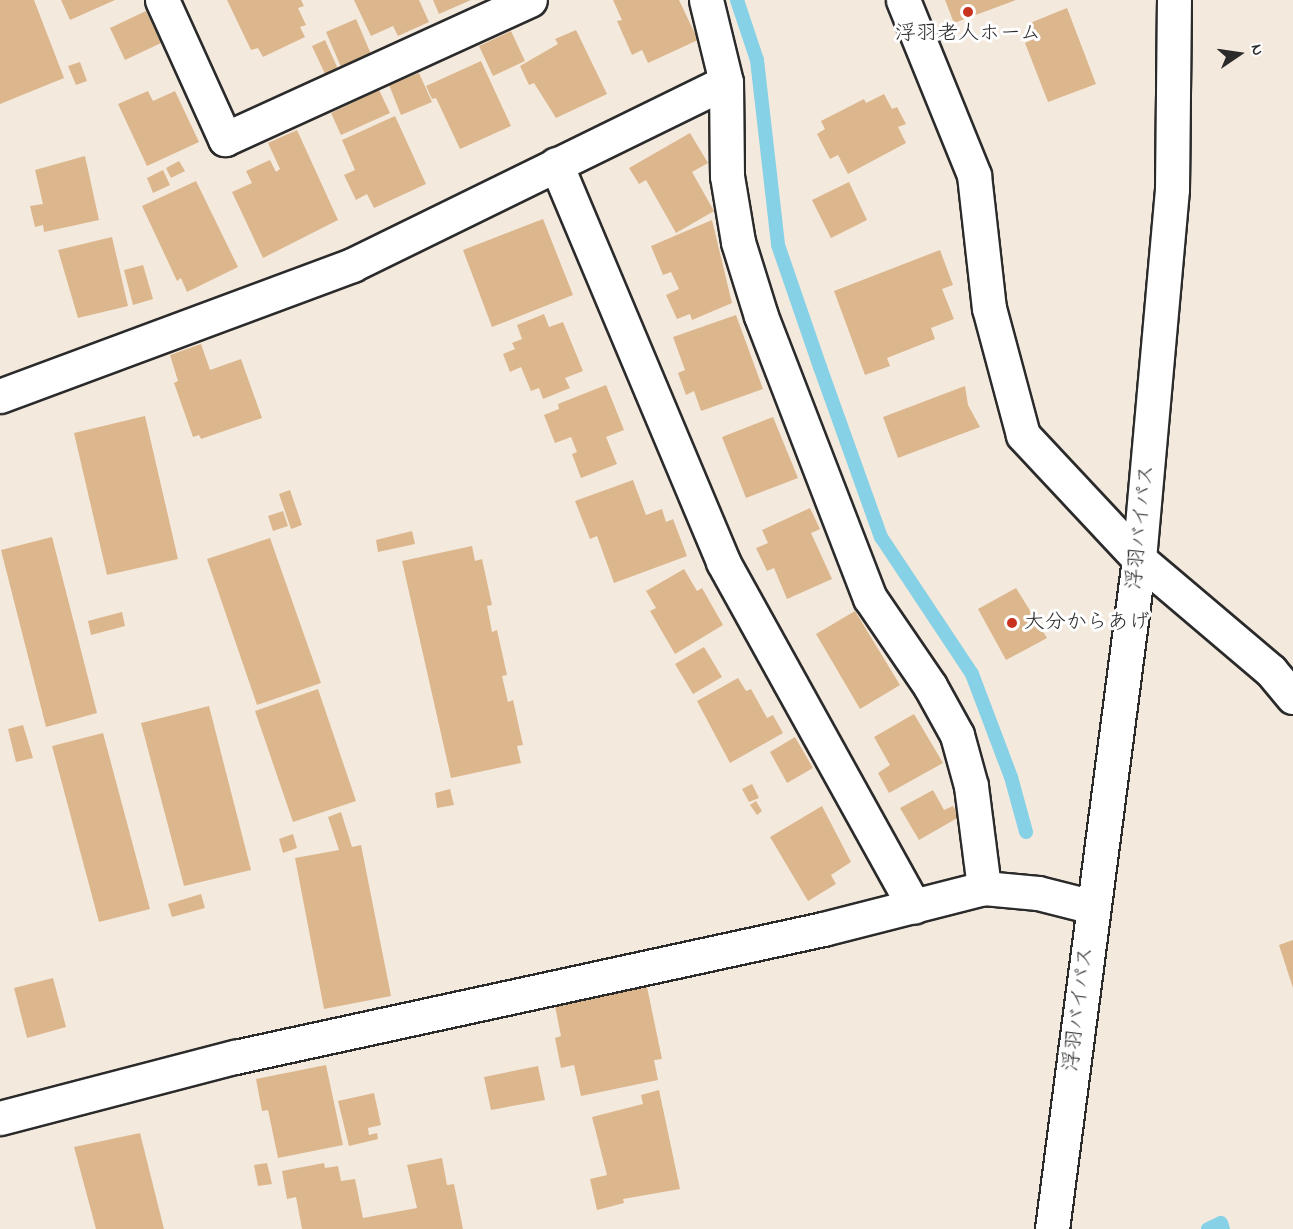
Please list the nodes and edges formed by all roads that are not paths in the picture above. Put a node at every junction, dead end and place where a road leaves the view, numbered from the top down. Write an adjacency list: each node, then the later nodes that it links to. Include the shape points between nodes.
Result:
1 (162, 0): 2 (main road, via 225,139)
2 (530, 0)
3 (706, 0): 6 (main road)
4 (903, 0): 9 (main road, via 974,175 989,308 1023,435)
5 (1174, 0): 9 (main road, 浮羽バイパス, via 1172,189)
6 (726, 82): 7 (main road); 11 (main road, via 727,176 738,242 760,316 870,598 930,686 957,735 971,786)
7 (556, 164): 8 (main road, via 352,265); 12 (main road, via 723,562)
8 (0, 396)
9 (1140, 560): 10 (main road, via 1271,671); 13 (main road, 浮羽バイパス)
10 (1293, 697)
11 (984, 888): 12 (main road); 13 (main road, via 1038,893)
12 (914, 907): 14 (main road, via 235,1057)
13 (1093, 907): 15 (main road, 浮羽バイパス)
14 (0, 1118)
15 (1053, 1229)

